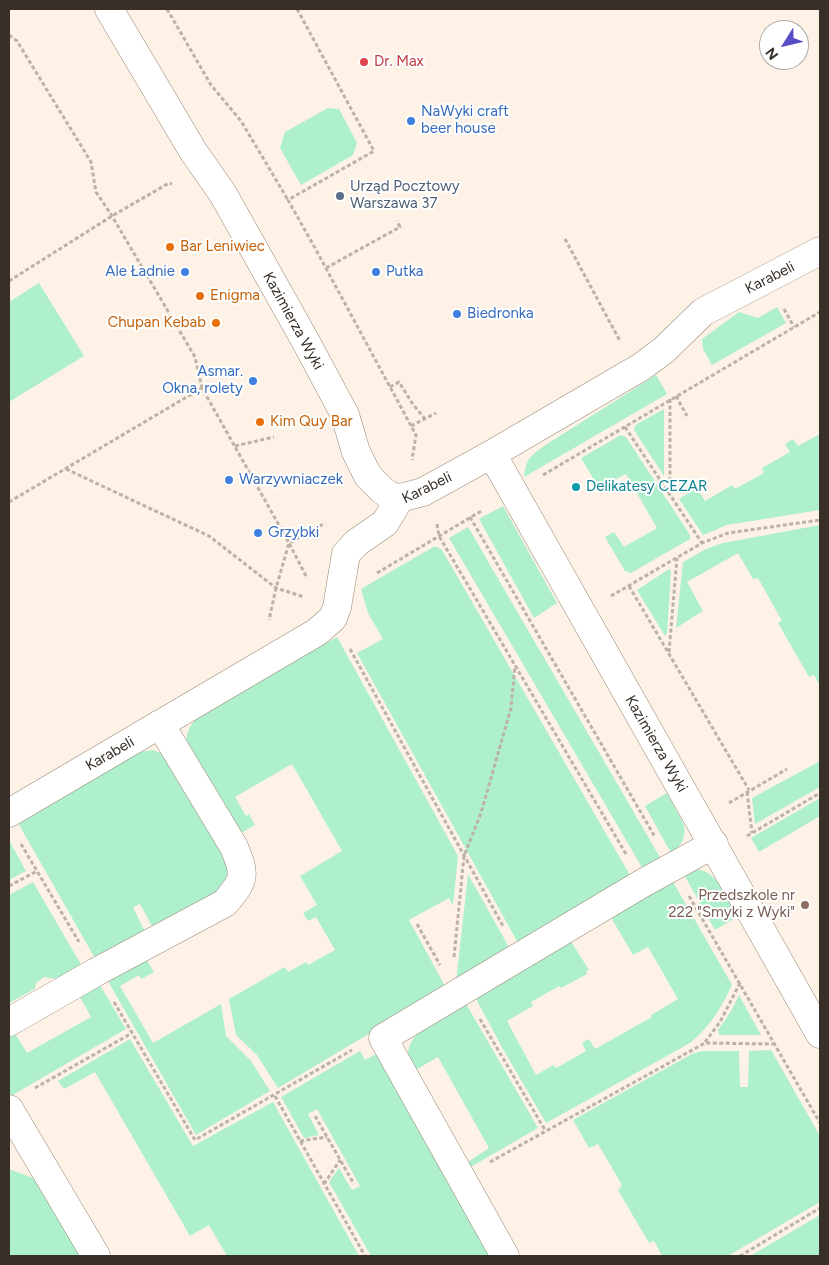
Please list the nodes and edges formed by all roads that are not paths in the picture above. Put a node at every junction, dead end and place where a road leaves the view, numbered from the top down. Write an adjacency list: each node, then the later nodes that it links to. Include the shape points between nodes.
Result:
1 (109, 9): 4 (street, Kazimierza Wyki, via 193,151 223,194 306,342 345,415 356,452 368,476 390,496)
2 (820, 251): 3 (street, Karabeli, via 703,312 664,350 641,367)
3 (492, 454): 4 (street, Karabeli); 7 (street, Kazimierza Wyki)
4 (412, 495): 5 (street, Karabeli, via 385,523 372,530 346,554 331,605 317,632)
5 (160, 724): 6 (street, Karabeli); 8 (street, via 234,847 243,868 239,886 225,902)
6 (9, 813)
7 (714, 844): 9 (street, Kazimierza Wyki); 12 (street, via 643,882 521,957 454,991 383,1038)
8 (9, 1022)
9 (820, 1034)
10 (9, 1109): 11 (street)
11 (96, 1256)
12 (505, 1256)

